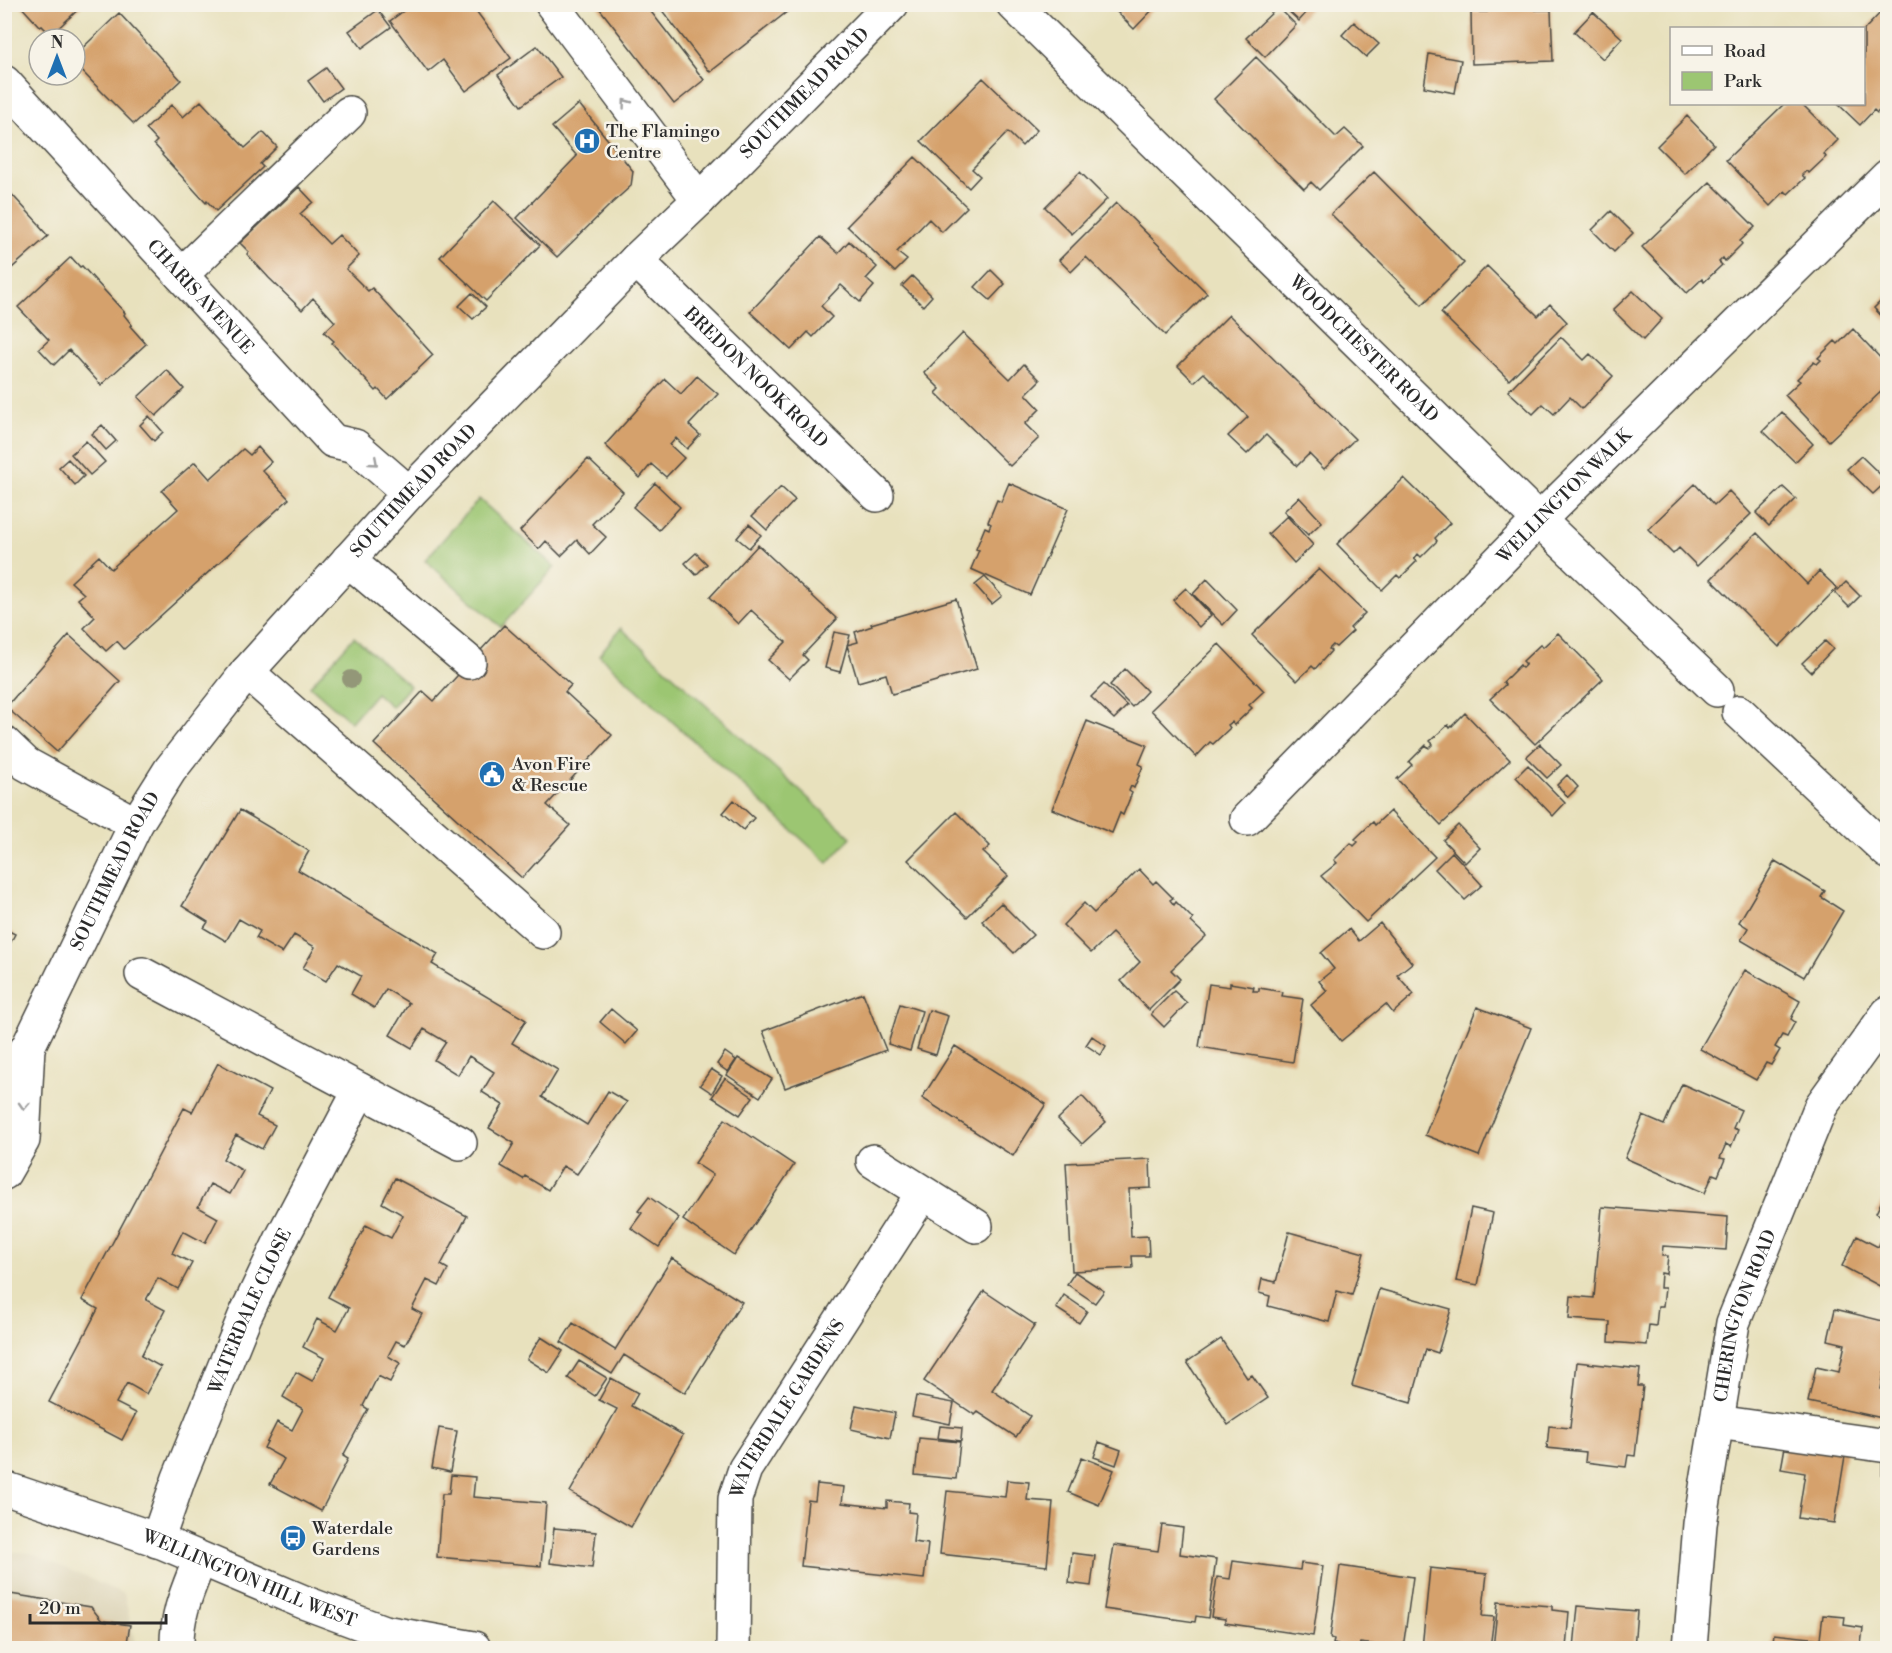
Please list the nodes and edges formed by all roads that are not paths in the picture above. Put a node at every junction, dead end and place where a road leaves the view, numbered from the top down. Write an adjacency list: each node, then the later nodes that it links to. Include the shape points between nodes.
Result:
1 (552, 4): 7 (street, one-way to 1)
2 (892, 4): 7 (street, SOUTHMEAD ROAD)
3 (1013, 4): 12 (street, WOODCHESTER ROAD)
4 (4, 82): 9 (street, CHARIS AVENUE)
5 (349, 113): 9 (street)
6 (1887, 176): 12 (street, WELLINGTON WALK)
7 (699, 200): 8 (street, SOUTHMEAD ROAD)
8 (636, 260): 10 (street, SOUTHMEAD ROAD); 11 (street, BREDON NOOK ROAD)
9 (181, 275): 10 (street, CHARIS AVENUE, one-way to 10, via 333,441 356,446)
10 (409, 493): 13 (street, SOUTHMEAD ROAD)
11 (877, 495)
12 (1539, 520): 17 (street, WELLINGTON WALK); 19 (street, WOODCHESTER ROAD)
13 (348, 560): 14 (street); 15 (street, SOUTHMEAD ROAD)
14 (469, 662)
15 (247, 672): 18 (street, SOUTHMEAD ROAD, via 170,770); 20 (street)
16 (4, 743): 18 (street, via 26,764)
17 (1247, 819)
18 (136, 824): 23 (street, SOUTHMEAD ROAD)
19 (1887, 852)
20 (543, 932)
21 (142, 974): 25 (street)
22 (1887, 1013): 31 (street, CHERINGTON ROAD, via 1821,1106 1733,1323)
23 (28, 1047): 24 (street, SOUTHMEAD ROAD); 28 (street, SOUTHMEAD ROAD, one-way to 28, via 22,1140)
24 (4, 1080)
25 (360, 1090): 26 (street); 36 (street, WATERDALE CLOSE, via 245,1316)
26 (460, 1143)
27 (873, 1161): 29 (street)
28 (4, 1173)
29 (922, 1194): 30 (street); 40 (street, WATERDALE GARDENS, via 745,1468 735,1499)
30 (976, 1226)
31 (1717, 1422): 32 (street); 41 (street, CHERINGTON ROAD, via 1700,1524)
32 (1887, 1446)
33 (4, 1475): 35 (street, WELLINGTON HILL WEST)
34 (4, 1488): 35 (street, WELLINGTON HILL WEST)
35 (65, 1508): 36 (street, WELLINGTON HILL WEST)
36 (157, 1540): 37 (street, WELLINGTON HILL WEST)
37 (200, 1559): 38 (street, via 182,1605); 39 (street, WELLINGTON HILL WEST, via 384,1632)
38 (177, 1648)
39 (474, 1648)
40 (734, 1648)
41 (1690, 1648)

